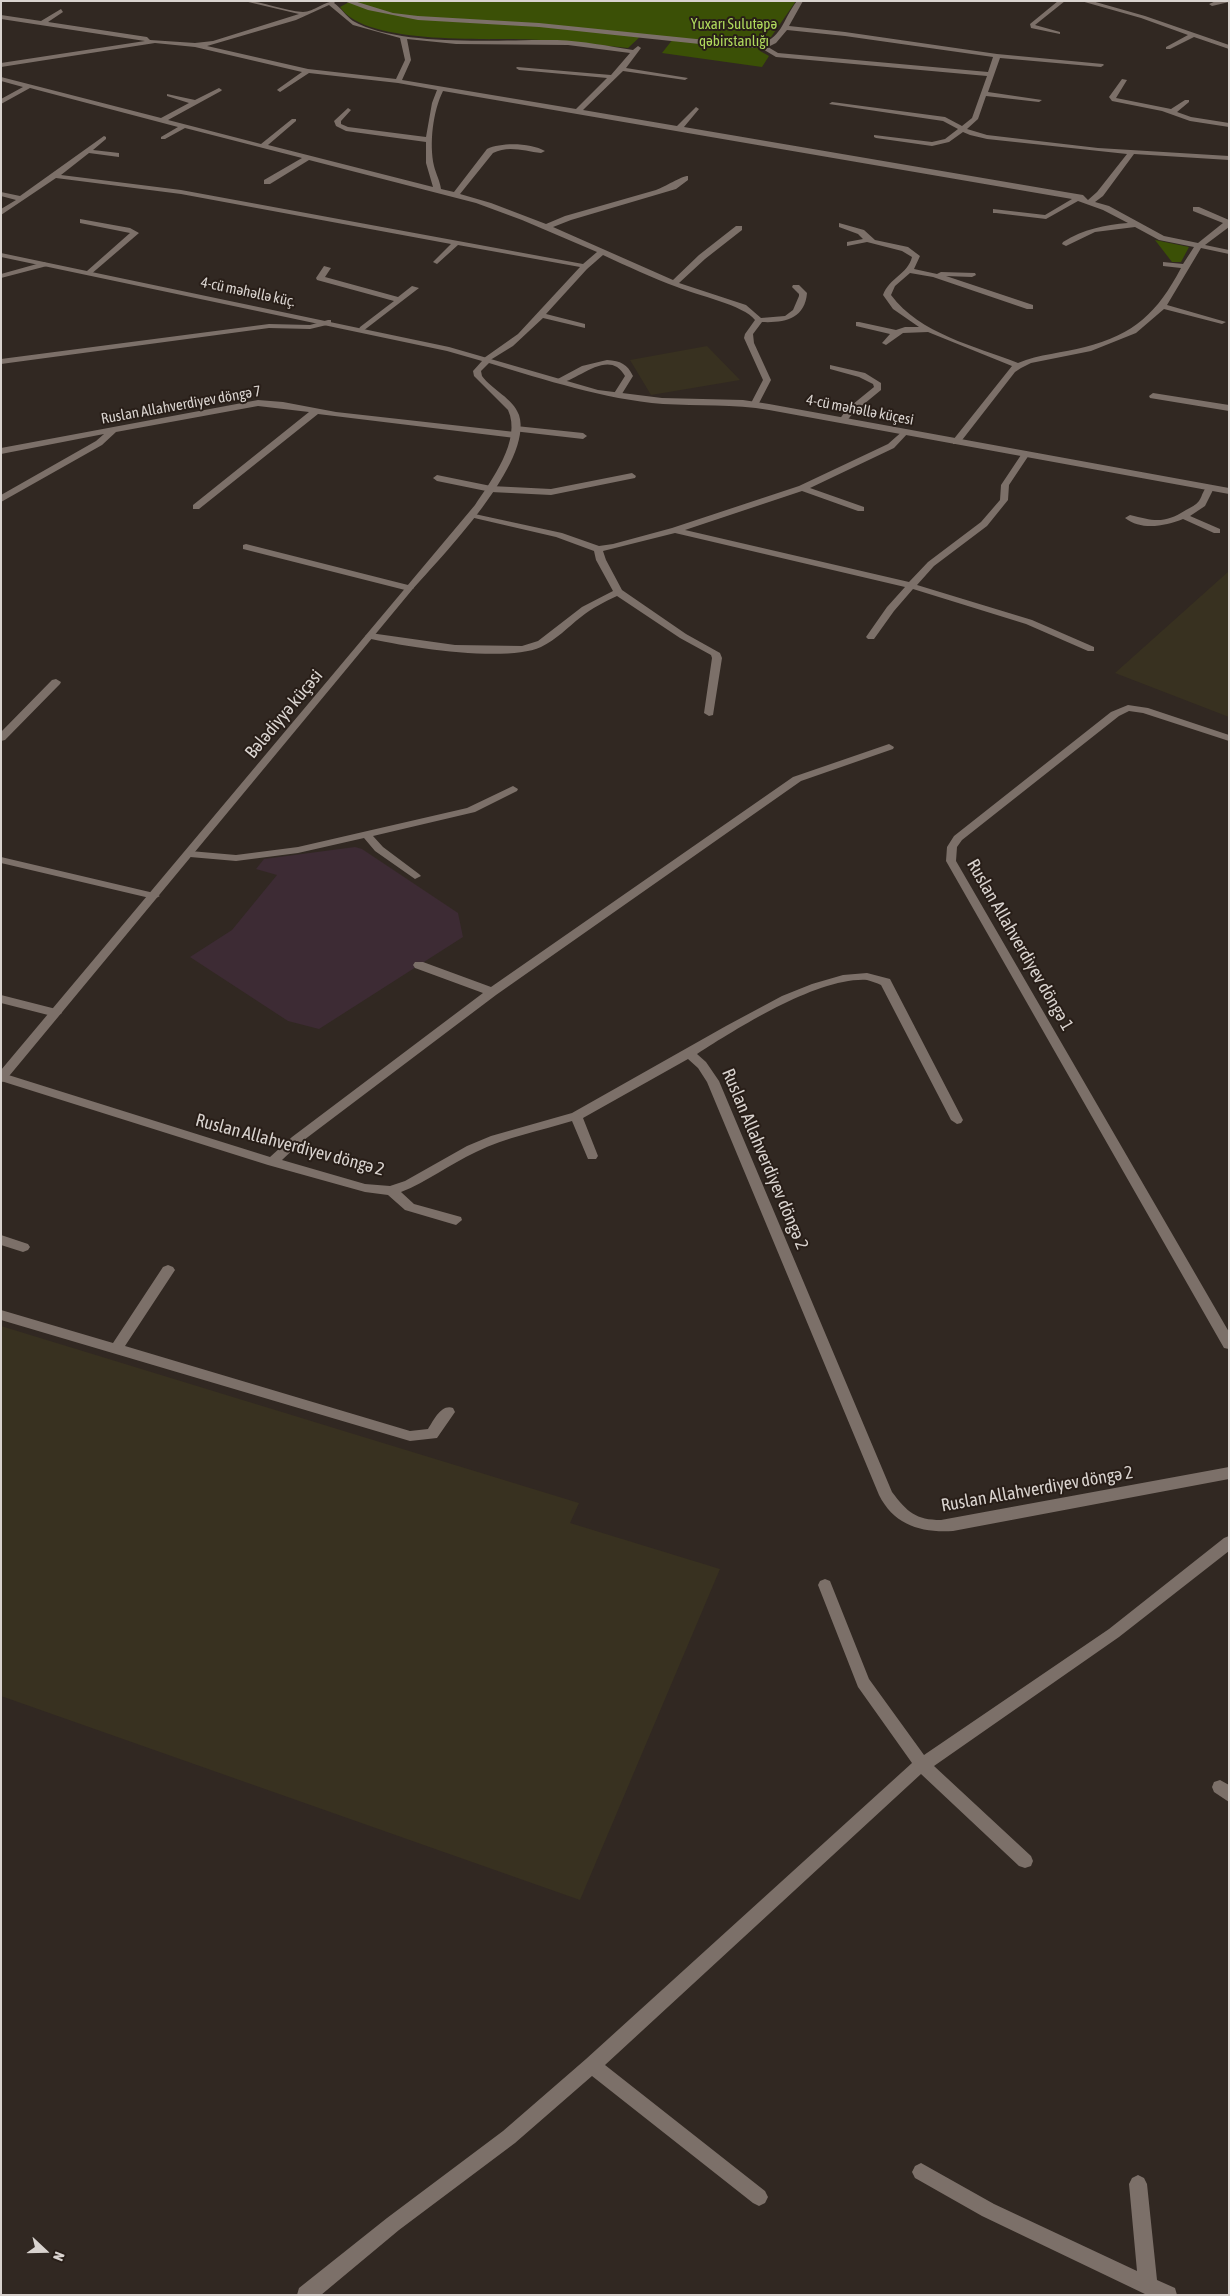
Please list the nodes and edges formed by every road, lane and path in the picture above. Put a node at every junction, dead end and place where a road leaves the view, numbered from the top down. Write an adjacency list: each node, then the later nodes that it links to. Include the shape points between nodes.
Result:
1 (247, 1): 11 (street)
2 (347, 1): 19 (street, via 410,17 550,26)
3 (800, 1): 15 (street)
4 (1062, 1): 16 (street, via 1032,25)
5 (1084, 1): 13 (street)
6 (1227, 1): 8 (street)
7 (331, 2): 11 (street); 18 (street, via 340,14 356,25)
8 (1212, 4)
9 (61, 11): 14 (street)
10 (1159, 11): 13 (street)
11 (305, 14): 21 (street, via 244,35)
12 (1, 17): 14 (street)
13 (1143, 17): 17 (street)
14 (43, 23): 20 (street)
15 (787, 28): 22 (street); 26 (street)
16 (1058, 33)
17 (1193, 35): 23 (street); 24 (street)
18 (403, 37): 25 (street, via 575,43); 37 (street, via 408,60)
19 (648, 37): 22 (street); 25 (street)
20 (154, 41): 21 (street); 27 (street)
21 (194, 45): 31 (street)
22 (764, 47): 32 (street, via 776,55)
23 (1229, 47)
24 (1168, 48)
25 (634, 52): 30 (street)
26 (997, 56): 28 (street); 32 (street)
27 (1, 65)
28 (1101, 65)
29 (519, 68): 33 (street)
30 (621, 69): 33 (street); 34 (street)
31 (308, 71): 37 (street); 41 (street)
32 (990, 74): 42 (street)
33 (613, 77): 51 (street)
34 (685, 78)
35 (1, 79): 38 (street)
36 (1124, 80): 52 (street, via 1112,97 1114,100)
37 (398, 81): 39 (street)
38 (29, 86): 46 (street); 53 (street)
39 (441, 88): 51 (street); 64 (street, via 436,98)
40 (219, 90): 47 (street)
41 (280, 90)
42 (983, 94): 44 (street); 58 (street, via 975,119)
43 (169, 95): 47 (street)
44 (1038, 100)
45 (1187, 101): 52 (street)
46 (1, 102)
47 (194, 102): 53 (street)
48 (832, 104): 58 (street, via 945,118)
49 (696, 109): 59 (street)
50 (348, 110): 64 (street, via 337,121 346,129)
51 (577, 112): 55 (street)
52 (1172, 112): 56 (street, via 1190,119)
53 (162, 120): 57 (street)
54 (294, 120): 65 (street)
55 (639, 123): 59 (street); 60 (street)
56 (1229, 125)
57 (184, 126): 63 (street); 65 (street)
58 (964, 129): 61 (street, via 938,144); 68 (street, via 988,137)
59 (678, 130): 78 (street)
60 (632, 131)
61 (876, 136)
62 (104, 138): 66 (street)
63 (163, 138)
64 (430, 140): 75 (street, via 429,162)
65 (263, 146): 70 (street)
66 (86, 151): 69 (street); 72 (street)
67 (541, 151): 77 (street, via 498,147 490,151)
68 (1132, 152): 71 (street); 80 (street)
69 (116, 155)
70 (308, 158): 74 (street); 75 (street)
71 (1229, 158)
72 (55, 176): 79 (street); 91 (street, via 182,192)
73 (685, 178): 88 (street, via 660,192)
74 (267, 182)
75 (437, 190): 77 (street)
76 (1, 194): 79 (street)
77 (456, 194): 88 (street)
78 (1080, 197): 80 (street); 82 (street, via 1046,217)
79 (22, 199): 83 (street)
80 (1091, 201): 86 (street)
81 (1196, 209): 85 (street)
82 (996, 211)
83 (1, 213)
84 (83, 221): 105 (street, via 135,233)
85 (1229, 223): 94 (street)
86 (1138, 224): 93 (street, via 1082,232); 94 (street, via 1162,238)
87 (842, 225): 90 (street, via 861,232)
88 (546, 227): 95 (street)
89 (739, 228): 109 (street)
90 (868, 240): 92 (street); 104 (street, via 912,252 916,256)
91 (458, 242): 98 (street); 101 (street)
92 (850, 244)
93 (1066, 244)
94 (1199, 245): 96 (street); 102 (street)
95 (602, 252): 101 (street); 109 (street)
96 (1229, 252)
97 (1, 256): 99 (street, 4-cü məhəllə küç.)
98 (437, 262)
99 (44, 264): 105 (street, 4-cü məhəllə küç.); 108 (street)
100 (1166, 264): 102 (street)
101 (584, 266): 115 (street)
102 (1186, 266): 114 (street)
103 (328, 268): 112 (street, via 320,278)
104 (911, 271): 106 (street); 122 (street, via 894,281 887,295 897,308)
105 (90, 273): 117 (street, 4-cü məhəllə küç.)
106 (934, 275): 107 (street); 113 (street)
107 (972, 275)
108 (1, 276)
109 (675, 282): 116 (street, via 747,310)
110 (796, 287): 116 (street, via 803,298 796,313 786,319)
111 (415, 288): 112 (street)
112 (399, 300): 121 (street)
113 (1030, 306)
114 (1162, 306): 118 (street); 127 (street, via 1122,338)
115 (541, 315): 120 (street); 125 (street, via 504,350)
116 (759, 320): 132 (street, via 748,341 767,380)
117 (328, 322): 121 (street, 4-cü məhəllə küç.); 126 (street, via 310,327 270,326)
118 (1222, 322)
119 (859, 324): 123 (street)
120 (582, 326)
121 (364, 330): 125 (street, 4-cü məhəllə küç.)
122 (930, 330): 123 (street); 127 (street)
123 (894, 332): 124 (street)
124 (886, 343)
125 (487, 360): 129 (street, 4-cü məhəllə küçesi); 137 (street, via 477,374 510,405 516,418)
126 (1, 362)
127 (1018, 366): 140 (street)
128 (833, 367): 135 (street, via 862,375 877,383 878,388)
129 (558, 381): 130 (street, 4-cü məhəllə küçesi); 130 (street, via 597,363 621,365 628,370 629,376)
130 (617, 395): 132 (street, 4-cü məhəllə küçesi, via 662,401)
131 (1153, 396): 133 (street)
132 (754, 405): 135 (street, 4-cü məhəllə küçesi)
133 (1229, 408)
134 (315, 412): 136 (street, Ruslan Allahverdiyev döngə 7, via 258,403); 137 (street, Ruslan Allahverdiyev döngə 7); 150 (street)
135 (843, 420): 138 (street, 4-cü məhəllə küçesi)
136 (112, 432): 141 (street, Ruslan Allahverdiyev döngə 7); 149 (street, via 99,444)
137 (515, 432): 139 (street, Ruslan Allahverdiyev döngə 7); 147 (street, Bələdiyyə küçəsi, via 503,469)
138 (905, 432): 140 (street, 4-cü məhəllə küçesi); 145 (street, via 890,446)
139 (583, 436)
140 (956, 442): 142 (street, 4-cü məhəllə küçesi)
141 (1, 451)
142 (1026, 454): 146 (street, 4-cü məhəllə küçesi); 159 (street, via 1005,485 1004,500 984,524 931,564)
143 (632, 476): 147 (street, via 551,492)
144 (437, 478): 147 (street)
145 (802, 488): 151 (street); 155 (street)
146 (1210, 488): 148 (street, 4-cü məhəllə küçesi); 153 (street, via 1202,504)
147 (491, 489): 152 (street, Bələdiyyə küçəsi)
148 (1229, 491)
149 (1, 499)
150 (196, 507)
151 (861, 508)
152 (472, 515): 158 (street, via 559,535); 160 (street, Bələdiyyə küçəsi)
153 (1183, 516): 154 (street, via 1162,524); 156 (street)
154 (1130, 518)
155 (675, 530): 158 (street); 159 (street)
156 (1217, 531)
157 (246, 547): 160 (street)
158 (598, 549): 161 (street)
159 (912, 586): 163 (street, via 890,609); 164 (street, via 1029,622)
160 (409, 588): 162 (street, Bələdiyyə küçəsi)
161 (618, 592): 162 (street, via 583,610 527,650 413,643); 166 (street, via 683,636 715,653)
162 (370, 636): 172 (street, Bələdiyyə küçəsi)
163 (871, 637)
164 (1091, 649)
165 (56, 682): 167 (street)
166 (709, 713)
167 (1, 738)
168 (1229, 738): 192 (street, Ruslan Allahverdiyev döngə 1, via 1144,710 1128,708 1115,714 958,838 952,848 951,861)
169 (888, 746): 177 (street, via 797,779)
170 (513, 789): 171 (street, via 471,810)
171 (366, 834): 172 (street, via 263,856 220,858); 174 (street, via 379,849)
172 (190, 854): 175 (street, Bələdiyyə küçəsi)
173 (1, 860): 175 (street)
174 (415, 876)
175 (154, 896): 179 (street, Bələdiyyə küçəsi)
176 (419, 965): 177 (street)
177 (492, 992): 185 (street, via 296,1140)
178 (1, 999): 179 (street)
179 (56, 1014): 181 (street, Bələdiyyə küçəsi)
180 (689, 1053): 182 (street, Ruslan Allahverdiyev döngə 2); 183 (street, via 785,999 819,986 871,975 886,982); 195 (street, Ruslan Allahverdiyev döngə 2, via 713,1081 886,1495 911,1521 929,1527 953,1525)
181 (2, 1078): 185 (street, Ruslan Allahverdiyev döngə 2)
182 (576, 1116): 184 (street); 186 (street, Ruslan Allahverdiyev döngə 2, via 487,1142)
183 (957, 1120)
184 (592, 1156)
185 (272, 1162): 186 (street, Ruslan Allahverdiyev döngə 2, via 365,1188)
186 (391, 1191): 187 (street, via 410,1207)
187 (456, 1220)
188 (1, 1240): 189 (street)
189 (23, 1247)
190 (168, 1270): 193 (street)
191 (1, 1315): 193 (street)
192 (1229, 1344)
193 (116, 1349): 194 (street, via 410,1436 432,1434)
194 (448, 1412)
195 (1229, 1473)
196 (1229, 1542): 198 (street, via 1114,1633)
197 (825, 1585): 198 (street, via 863,1682)
198 (922, 1765): 199 (street); 200 (street)
199 (1025, 1861)
200 (592, 2065): 203 (street); 205 (street, via 509,2136)
201 (921, 2172): 204 (street, via 988,2210)
202 (1138, 2184): 204 (street)
203 (759, 2197)
204 (1148, 2285): 206 (street)
205 (306, 2295)
206 (1168, 2295)

